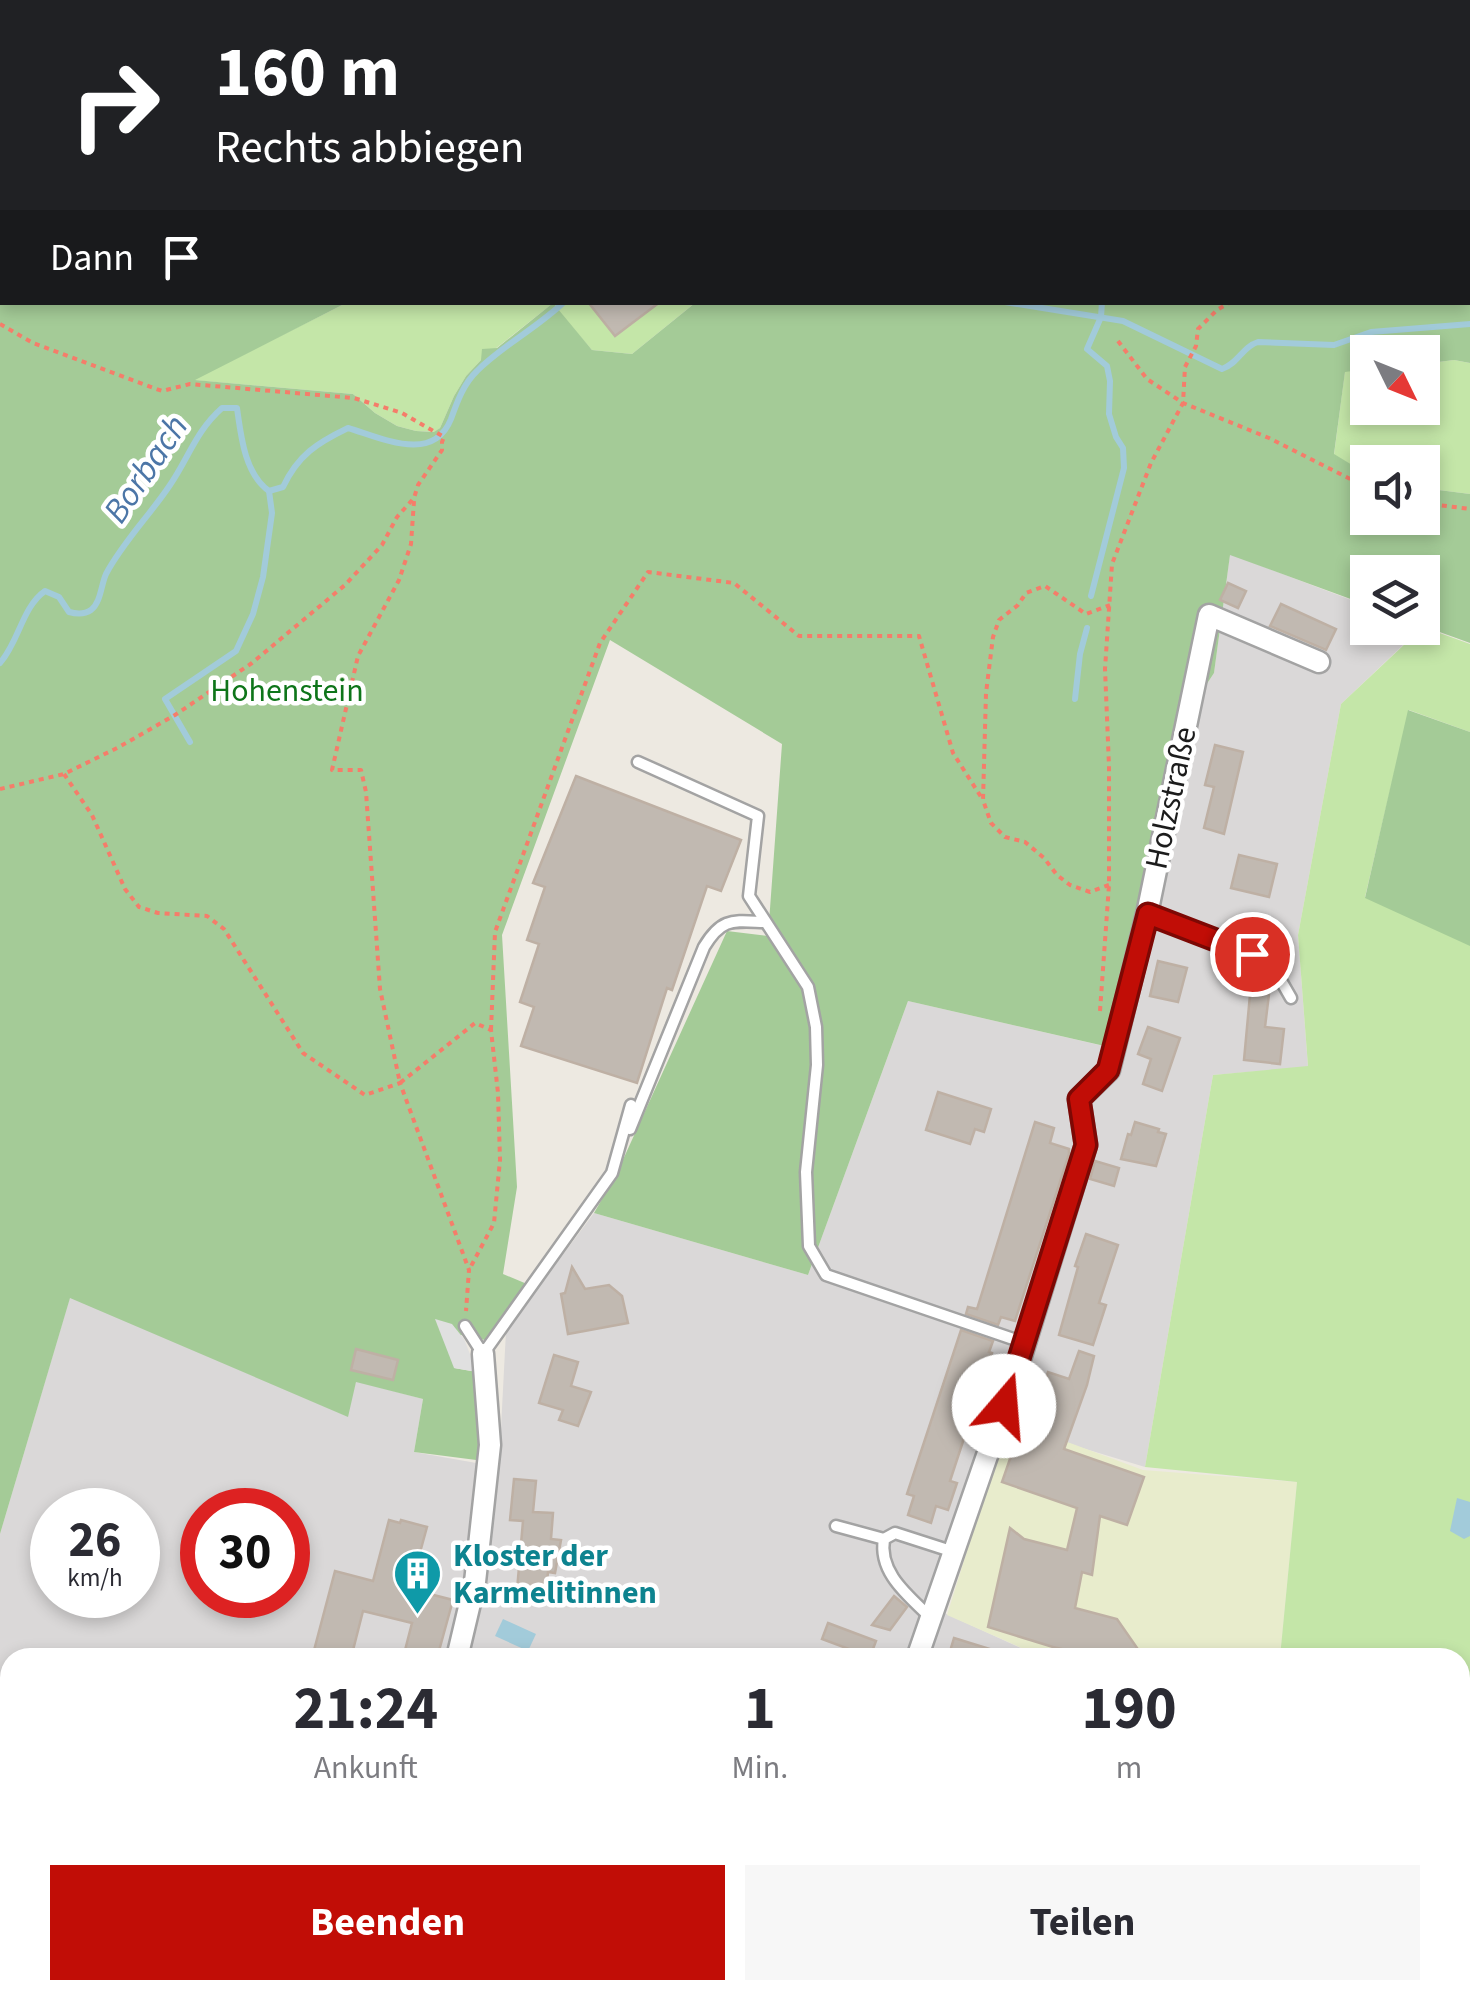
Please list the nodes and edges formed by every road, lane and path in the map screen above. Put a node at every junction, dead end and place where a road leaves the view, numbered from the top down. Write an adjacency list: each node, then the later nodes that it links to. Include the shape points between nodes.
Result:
1 (1226, 305): 4 (path, via 1198,329 1184,367)
2 (0, 324): 6 (path, via 162,391 190,384 354,398 402,414 444,437)
3 (1118, 341): 4 (path, via 1147,378)
4 (1184, 403): 5 (path); 9 (path, via 1151,463 1112,564)
5 (1350, 479)
6 (414, 498): 12 (path, via 345,584 252,663 175,715); 21 (path, via 411,544 358,656 332,770 361,770 366,792 380,989)
7 (1440, 505): 8 (path)
8 (1470, 509)
9 (1110, 605): 14 (path, via 1086,614 1045,586 1026,593 999,620 986,694); 15 (path, via 1104,669)
10 (1318, 662): 16 (street, Holzstraße, via 1210,615)
11 (638, 762): 17 (lane, via 758,816 750,896)
12 (64, 774): 13 (path); 21 (path, via 140,907 207,916 224,930 303,1053 332,1074 365,1095)
13 (0, 789)
14 (983, 800): 15 (path, via 1006,837 1025,842 1070,885 1090,892); 20 (path, via 952,753 919,636 798,636 734,583 648,572 600,643 495,932)
15 (1108, 885): 19 (path)
16 (1148, 914): 18 (lane, via 1272,964); 26 (street, Holzstraße, via 1108,1070 1079,1099 1086,1145)
17 (765, 922): 23 (lane, via 730,921 714,930); 26 (lane, via 808,987 816,1026 808,1222 809,1246 826,1275)
18 (1291, 998)
19 (1099, 1021)
20 (491, 1030): 21 (path, via 476,1023); 24 (path, via 498,1191 494,1222)
21 (400, 1083): 24 (path)
22 (630, 1105): 23 (lane)
23 (612, 1172): 27 (lane)
24 (469, 1270): 25 (path)
25 (466, 1326): 27 (lane)
26 (1025, 1343): 30 (street, Holzstraße)
27 (483, 1354): 32 (street, via 490,1445 476,1582)
28 (836, 1526): 29 (lane)
29 (884, 1539): 30 (lane, via 895,1534); 31 (lane, via 888,1569)
30 (954, 1552): 31 (street, Holzstraße)
31 (930, 1617): 33 (street, Holzstraße)
32 (460, 1648)
33 (920, 1648)

